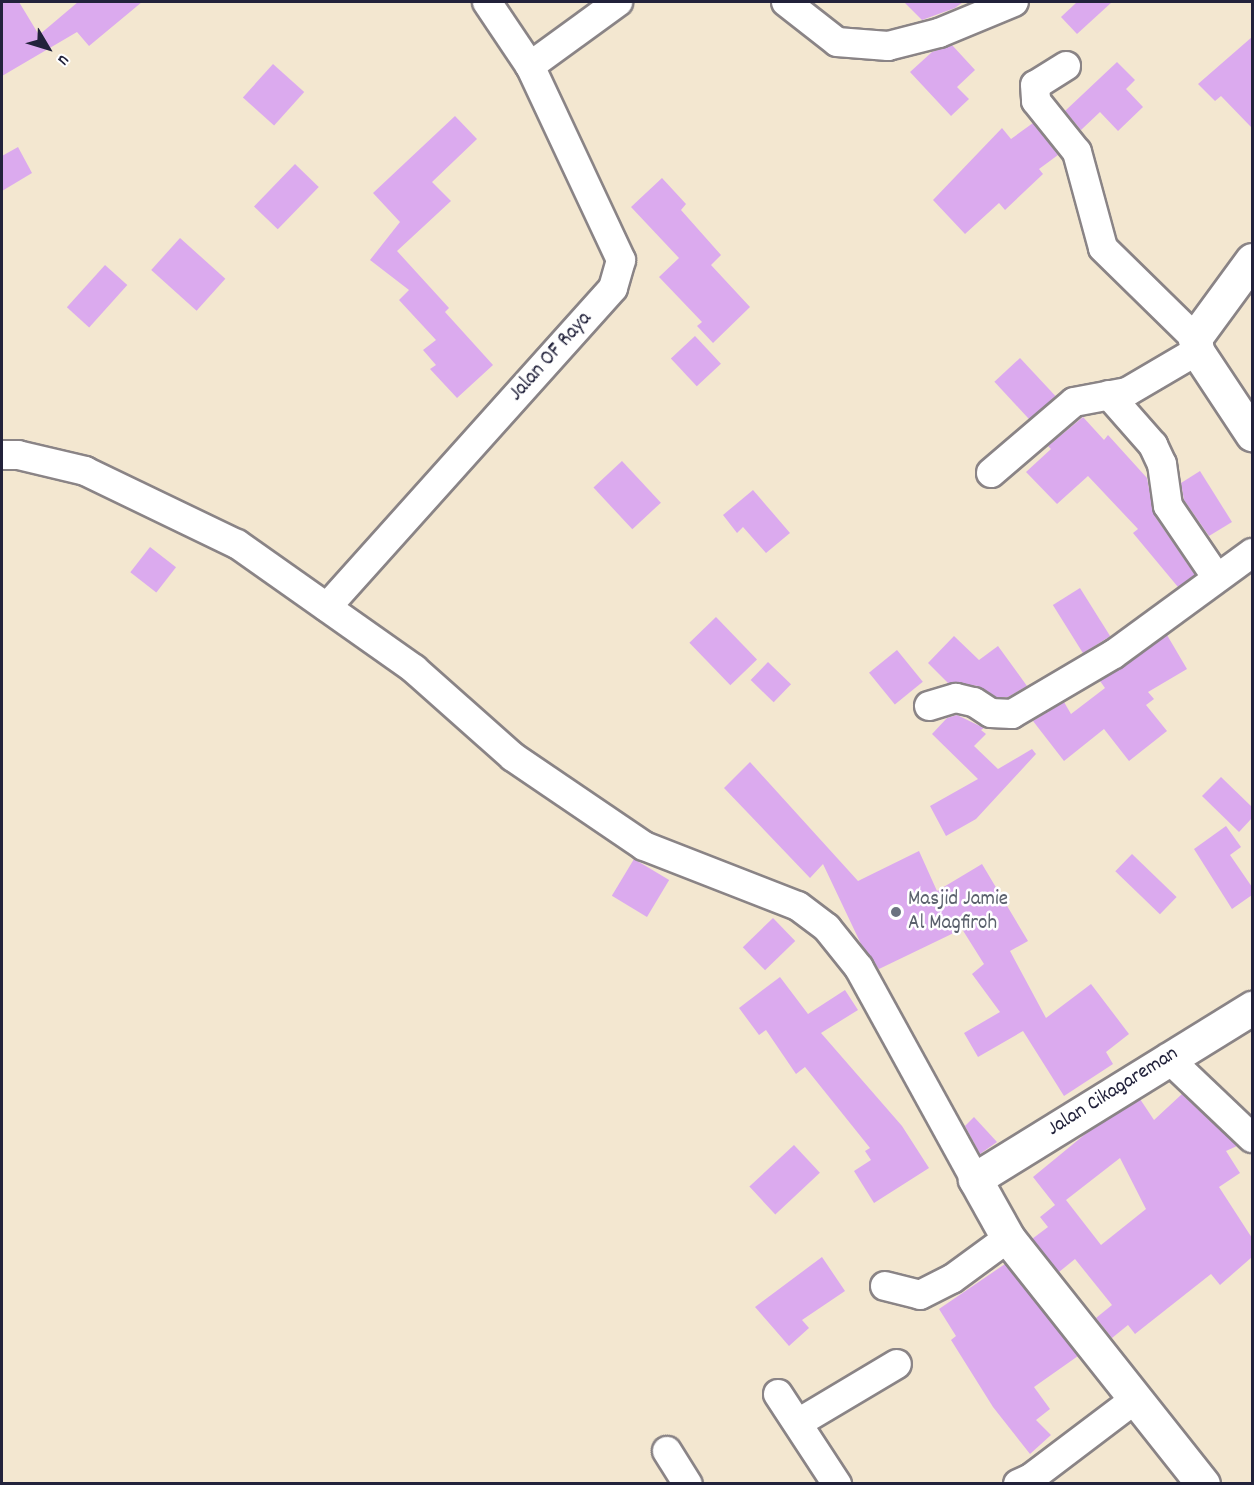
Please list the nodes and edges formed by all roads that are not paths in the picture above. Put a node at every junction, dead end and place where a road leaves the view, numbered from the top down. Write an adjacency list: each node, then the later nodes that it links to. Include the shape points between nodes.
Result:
1 (487, 2): 5 (street, Jalan OF Raya)
2 (618, 2): 5 (street)
3 (786, 2): 4 (street, via 837,42 888,46 939,33)
4 (1014, 2)
5 (530, 66): 15 (street, Jalan OF Raya, via 621,260 613,288)
6 (1066, 66): 8 (street, via 1035,85 1036,101 1077,152 1103,248)
7 (1252, 260): 8 (street)
8 (1196, 345): 9 (street, via 1127,392); 10 (street)
9 (1109, 395): 12 (street, via 1074,402); 14 (street, via 1153,445 1162,464 1168,506)
10 (1252, 434)
11 (2, 455): 15 (street, via 18,454 85,471 174,511 237,544)
12 (991, 473)
13 (1252, 553): 14 (street)
14 (1217, 578): 16 (street, via 1114,654 1012,714 991,713 974,702 956,698)
15 (327, 607): 20 (street, via 414,669 513,757 644,846 798,906 827,928 865,978)
16 (929, 706)
17 (1252, 1008): 18 (street, Jalan Cikagareman)
18 (1168, 1058): 19 (street); 20 (street, Jalan Cikagareman)
19 (1252, 1138)
20 (975, 1179): 21 (street)
21 (1008, 1238): 22 (street, via 952,1279 920,1295); 25 (street)
22 (885, 1286)
23 (897, 1364): 26 (street)
24 (778, 1394): 26 (street)
25 (1134, 1400): 30 (street); 31 (street)
26 (798, 1423): 29 (street)
27 (667, 1451): 28 (street)
28 (688, 1484)
29 (837, 1484)
30 (1018, 1484)
31 (1203, 1484)

